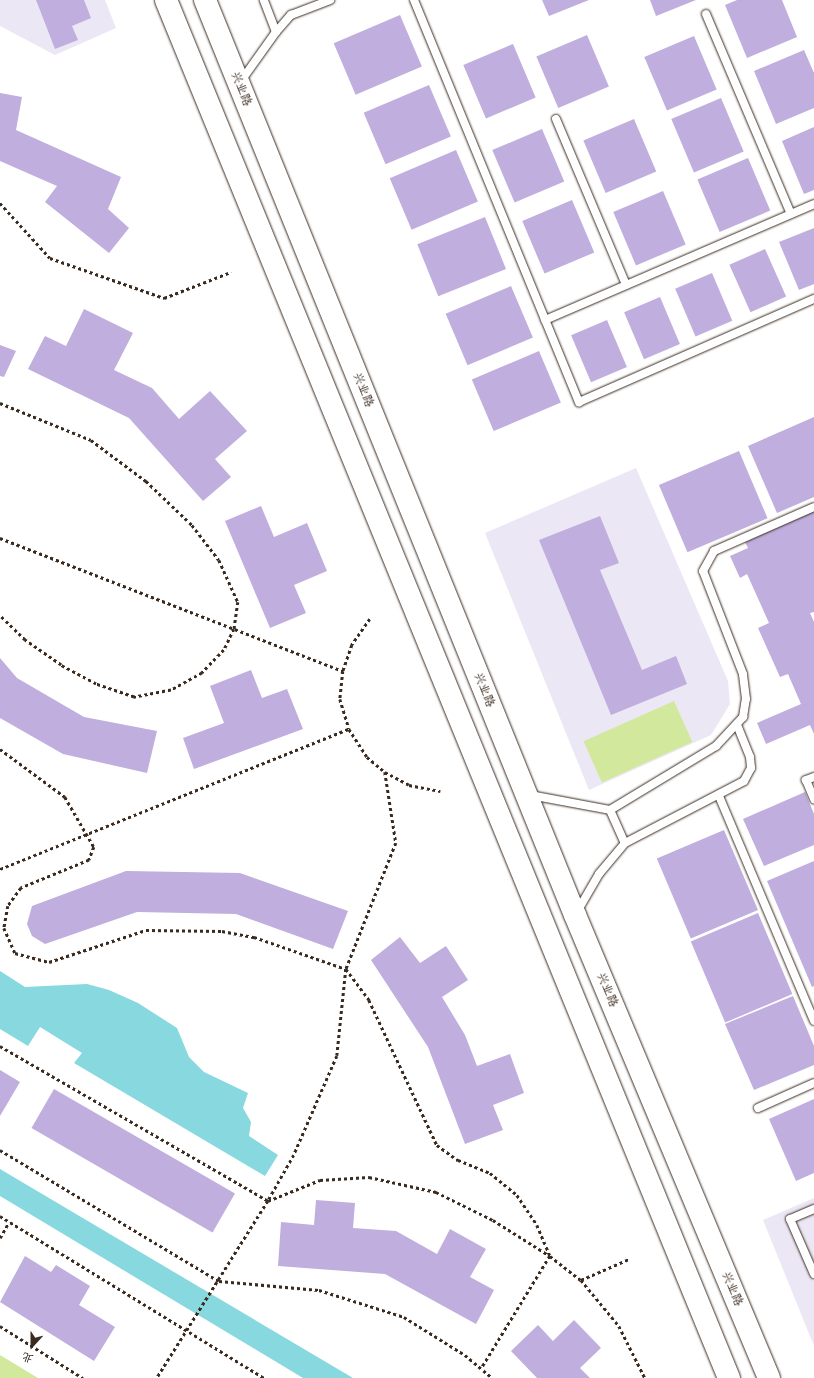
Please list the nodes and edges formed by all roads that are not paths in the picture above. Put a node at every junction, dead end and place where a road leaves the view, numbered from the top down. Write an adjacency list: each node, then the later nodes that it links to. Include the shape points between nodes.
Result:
1 (166, 0): 25 (main road)
2 (205, 0): 8 (main road, 兴业路)
3 (264, 0): 7 (lane)
4 (330, 0): 7 (lane, via 291,15)
5 (414, 0): 14 (lane)
6 (706, 14): 11 (lane)
7 (276, 32): 8 (lane)
8 (239, 83): 18 (main road, 兴业路)
9 (556, 119): 12 (lane)
10 (814, 204): 11 (lane)
11 (791, 214): 12 (lane)
12 (626, 285): 14 (lane)
13 (814, 300): 14 (lane, via 579,402)
14 (545, 320)
15 (814, 507): 16 (lane, via 714,551 703,571 743,674 746,699)
16 (737, 725): 19 (lane, via 750,757 749,775); 21 (lane, via 716,746)
17 (814, 777): 20 (lane, via 806,780)
18 (526, 794): 21 (lane); 23 (main road, 兴业路)
19 (719, 796): 22 (lane); 26 (lane)
20 (814, 799)
21 (610, 810): 22 (lane)
22 (625, 843): 23 (lane, via 599,874)
23 (575, 915): 24 (main road, 兴业路)
24 (592, 955): 25 (main road, via 590,969 582,976 571,975); 32 (main road, 兴业路)
25 (561, 968): 31 (main road)
26 (814, 1021)
27 (814, 1083): 28 (lane)
28 (758, 1108)
29 (814, 1209): 30 (lane, via 790,1219)
30 (814, 1274)
31 (729, 1378)
32 (769, 1378)

